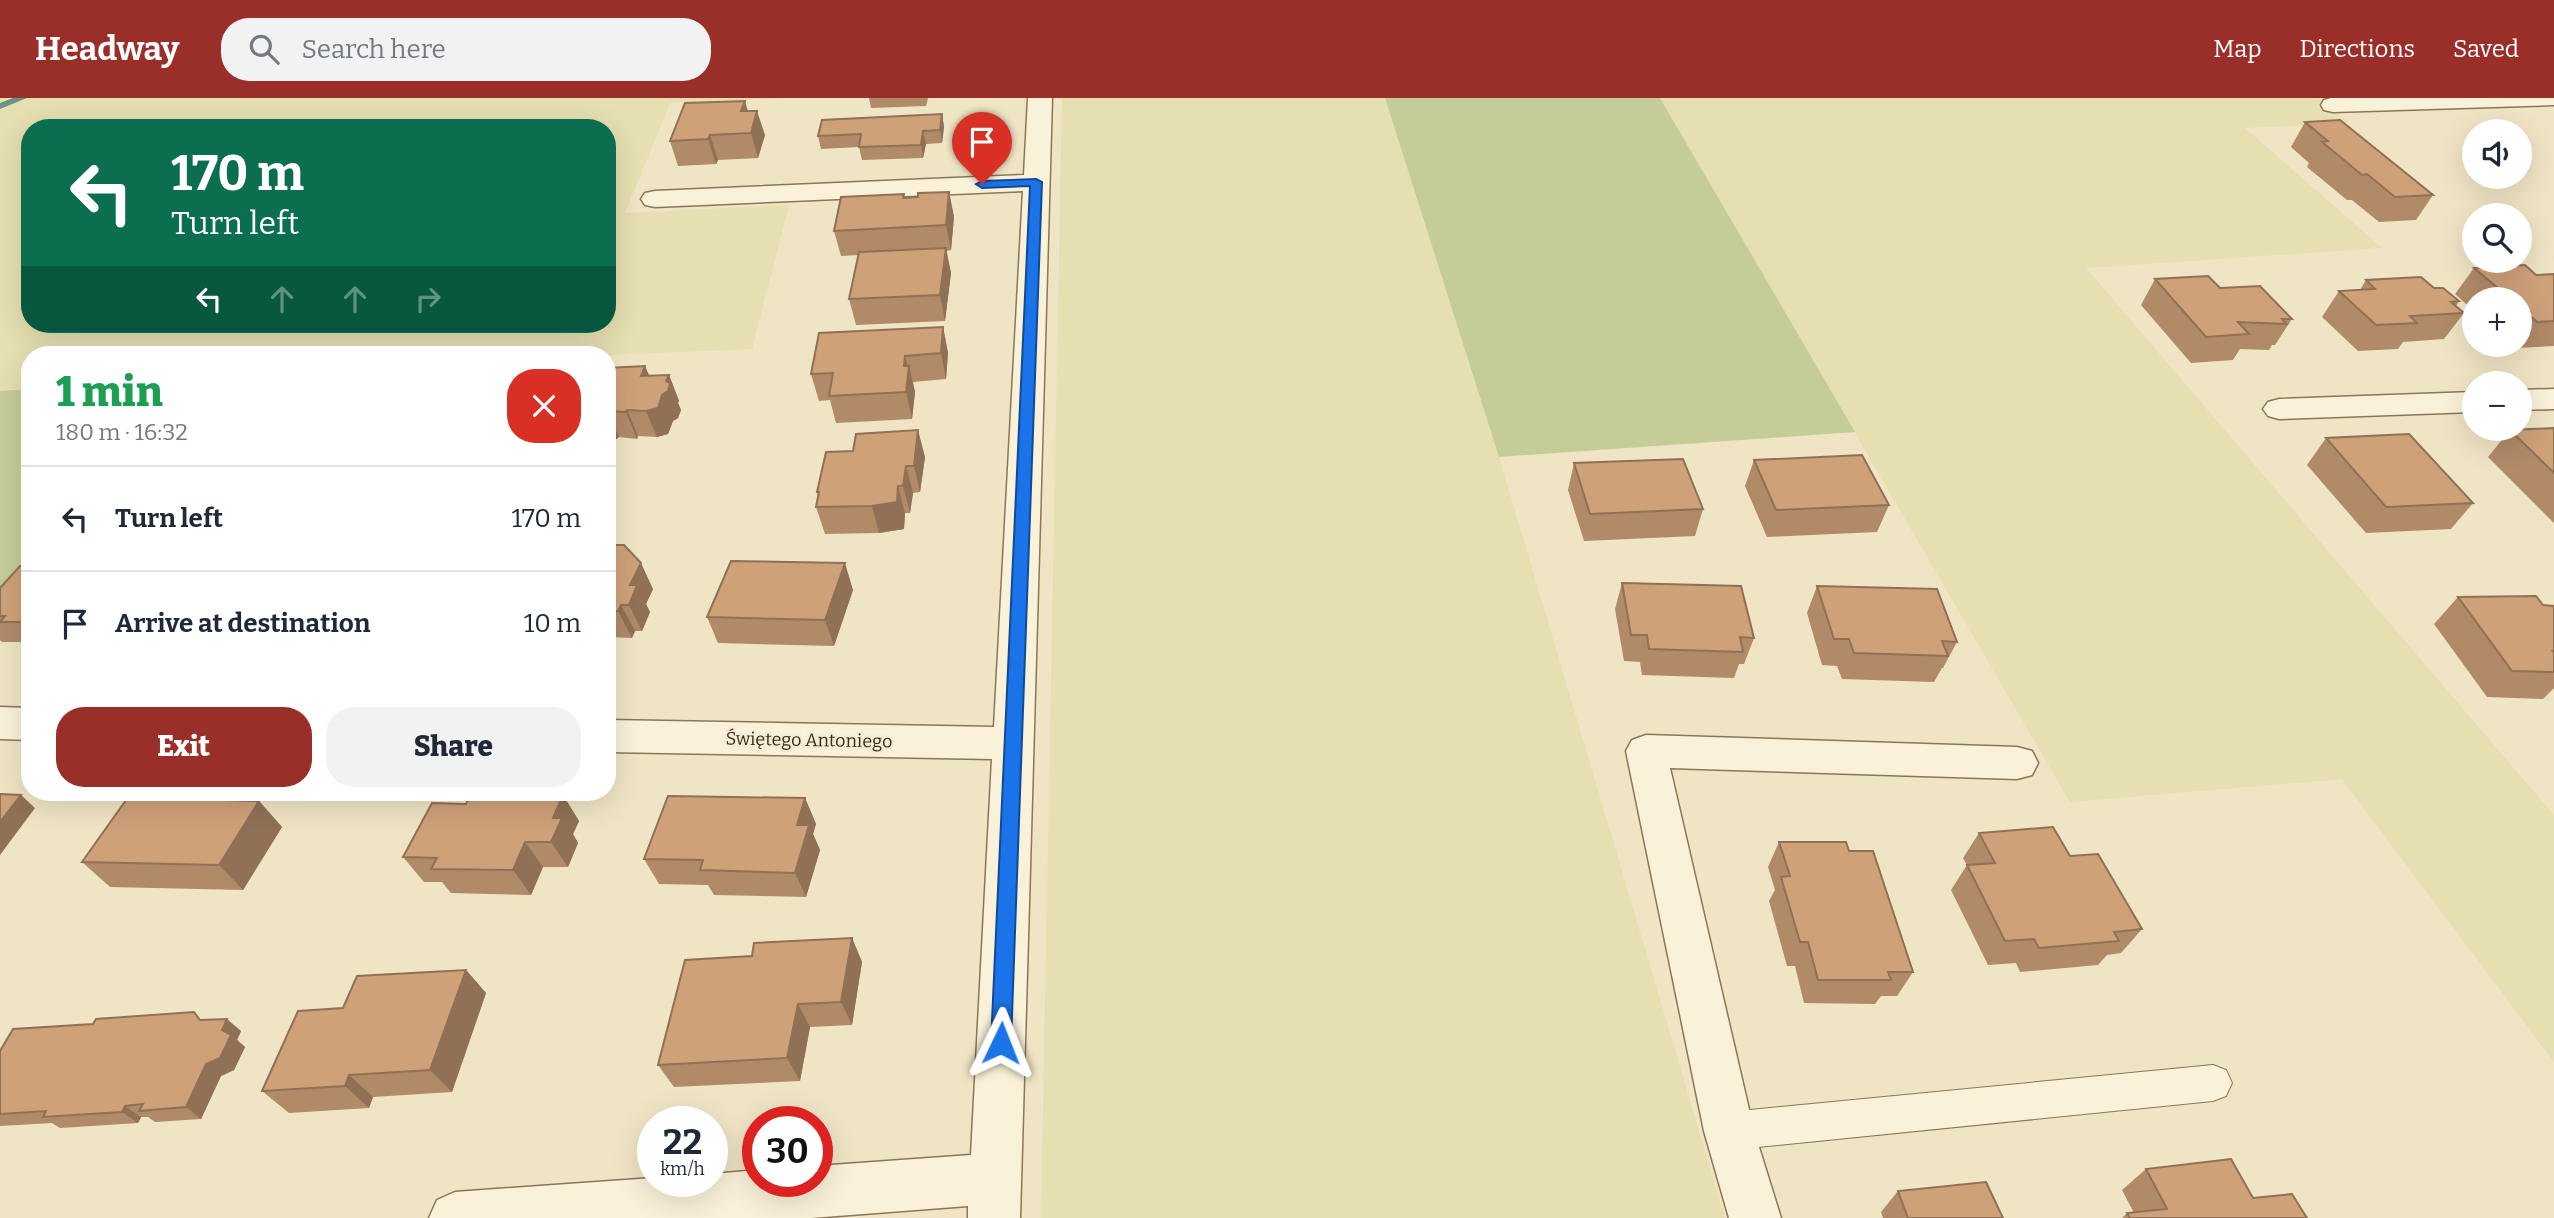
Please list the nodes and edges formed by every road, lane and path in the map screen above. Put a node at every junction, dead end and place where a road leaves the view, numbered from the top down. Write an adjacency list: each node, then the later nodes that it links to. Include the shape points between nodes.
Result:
1 (1040, 98): 4 (street)
2 (2554, 98): 3 (street)
3 (2333, 105)
4 (1036, 182): 5 (street); 13 (street)
5 (655, 199)
6 (2554, 399): 7 (street)
7 (2532, 400)
8 (2462, 402): 9 (street)
9 (2279, 410)
10 (0, 723): 11 (street)
11 (21, 724)
12 (616, 736): 13 (street, Świętego Antoniego)
13 (1012, 743): 17 (street)
14 (2017, 764): 16 (street, via 1646,751)
15 (2213, 1083): 16 (lane)
16 (1729, 1131): 19 (street)
17 (995, 1198): 18 (street)
18 (455, 1218)
19 (1755, 1218)

